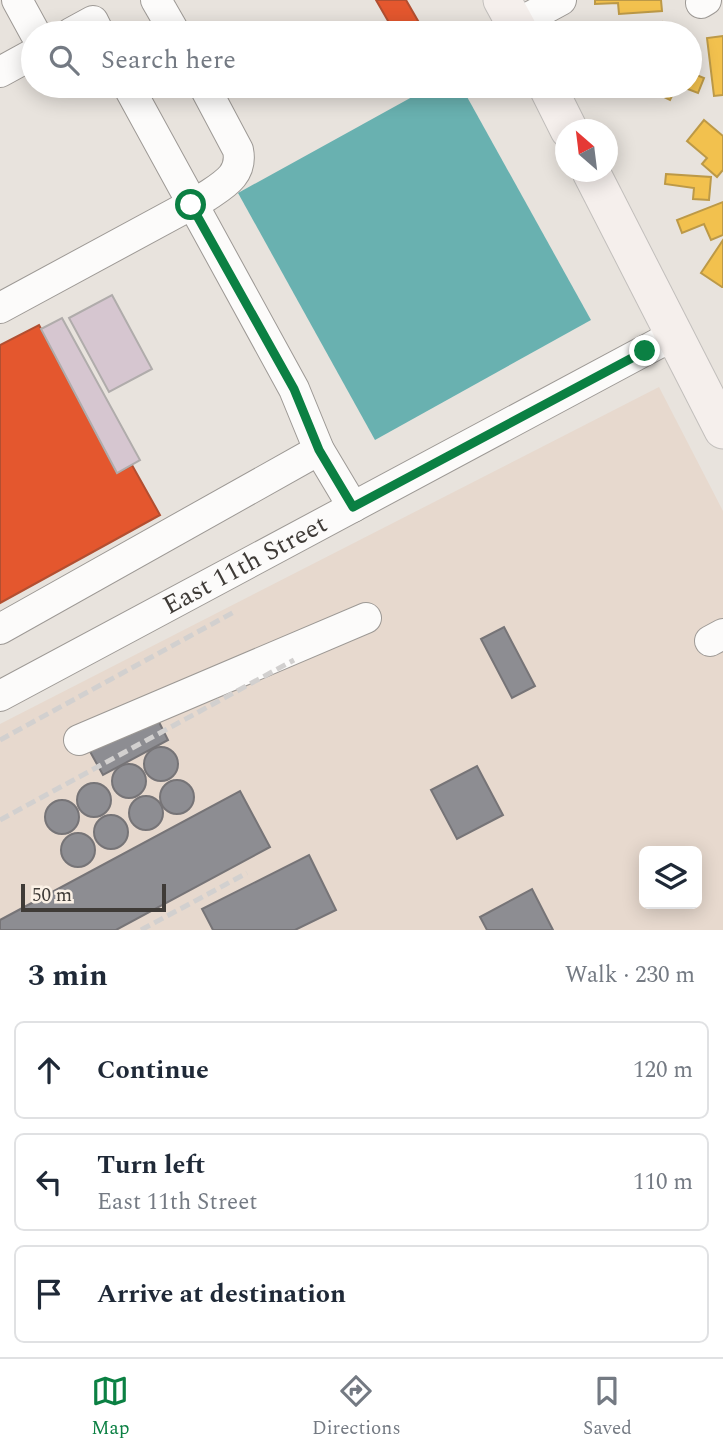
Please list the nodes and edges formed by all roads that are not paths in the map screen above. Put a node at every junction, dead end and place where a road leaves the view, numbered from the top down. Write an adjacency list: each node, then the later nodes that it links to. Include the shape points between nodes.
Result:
1 (18, 0): 5 (street)
2 (156, 0): 6 (street)
3 (561, 0): 4 (street)
4 (512, 19)
5 (29, 21)
6 (168, 21)
7 (21, 61): 8 (street)
8 (0, 72)
9 (134, 98): 14 (street)
10 (211, 98): 14 (street, via 240,161 230,181)
11 (553, 98): 12 (main road)
12 (564, 119)
13 (596, 182): 16 (main road)
14 (191, 205): 15 (street); 18 (street, via 294,389)
15 (0, 307)
16 (674, 335): 17 (main road); 19 (street, East 11th Street)
17 (723, 430)
18 (319, 450): 19 (street); 21 (street)
19 (353, 507): 22 (street, East 11th Street)
20 (366, 618): 23 (street)
21 (0, 629)
22 (0, 696)
23 (79, 740)

